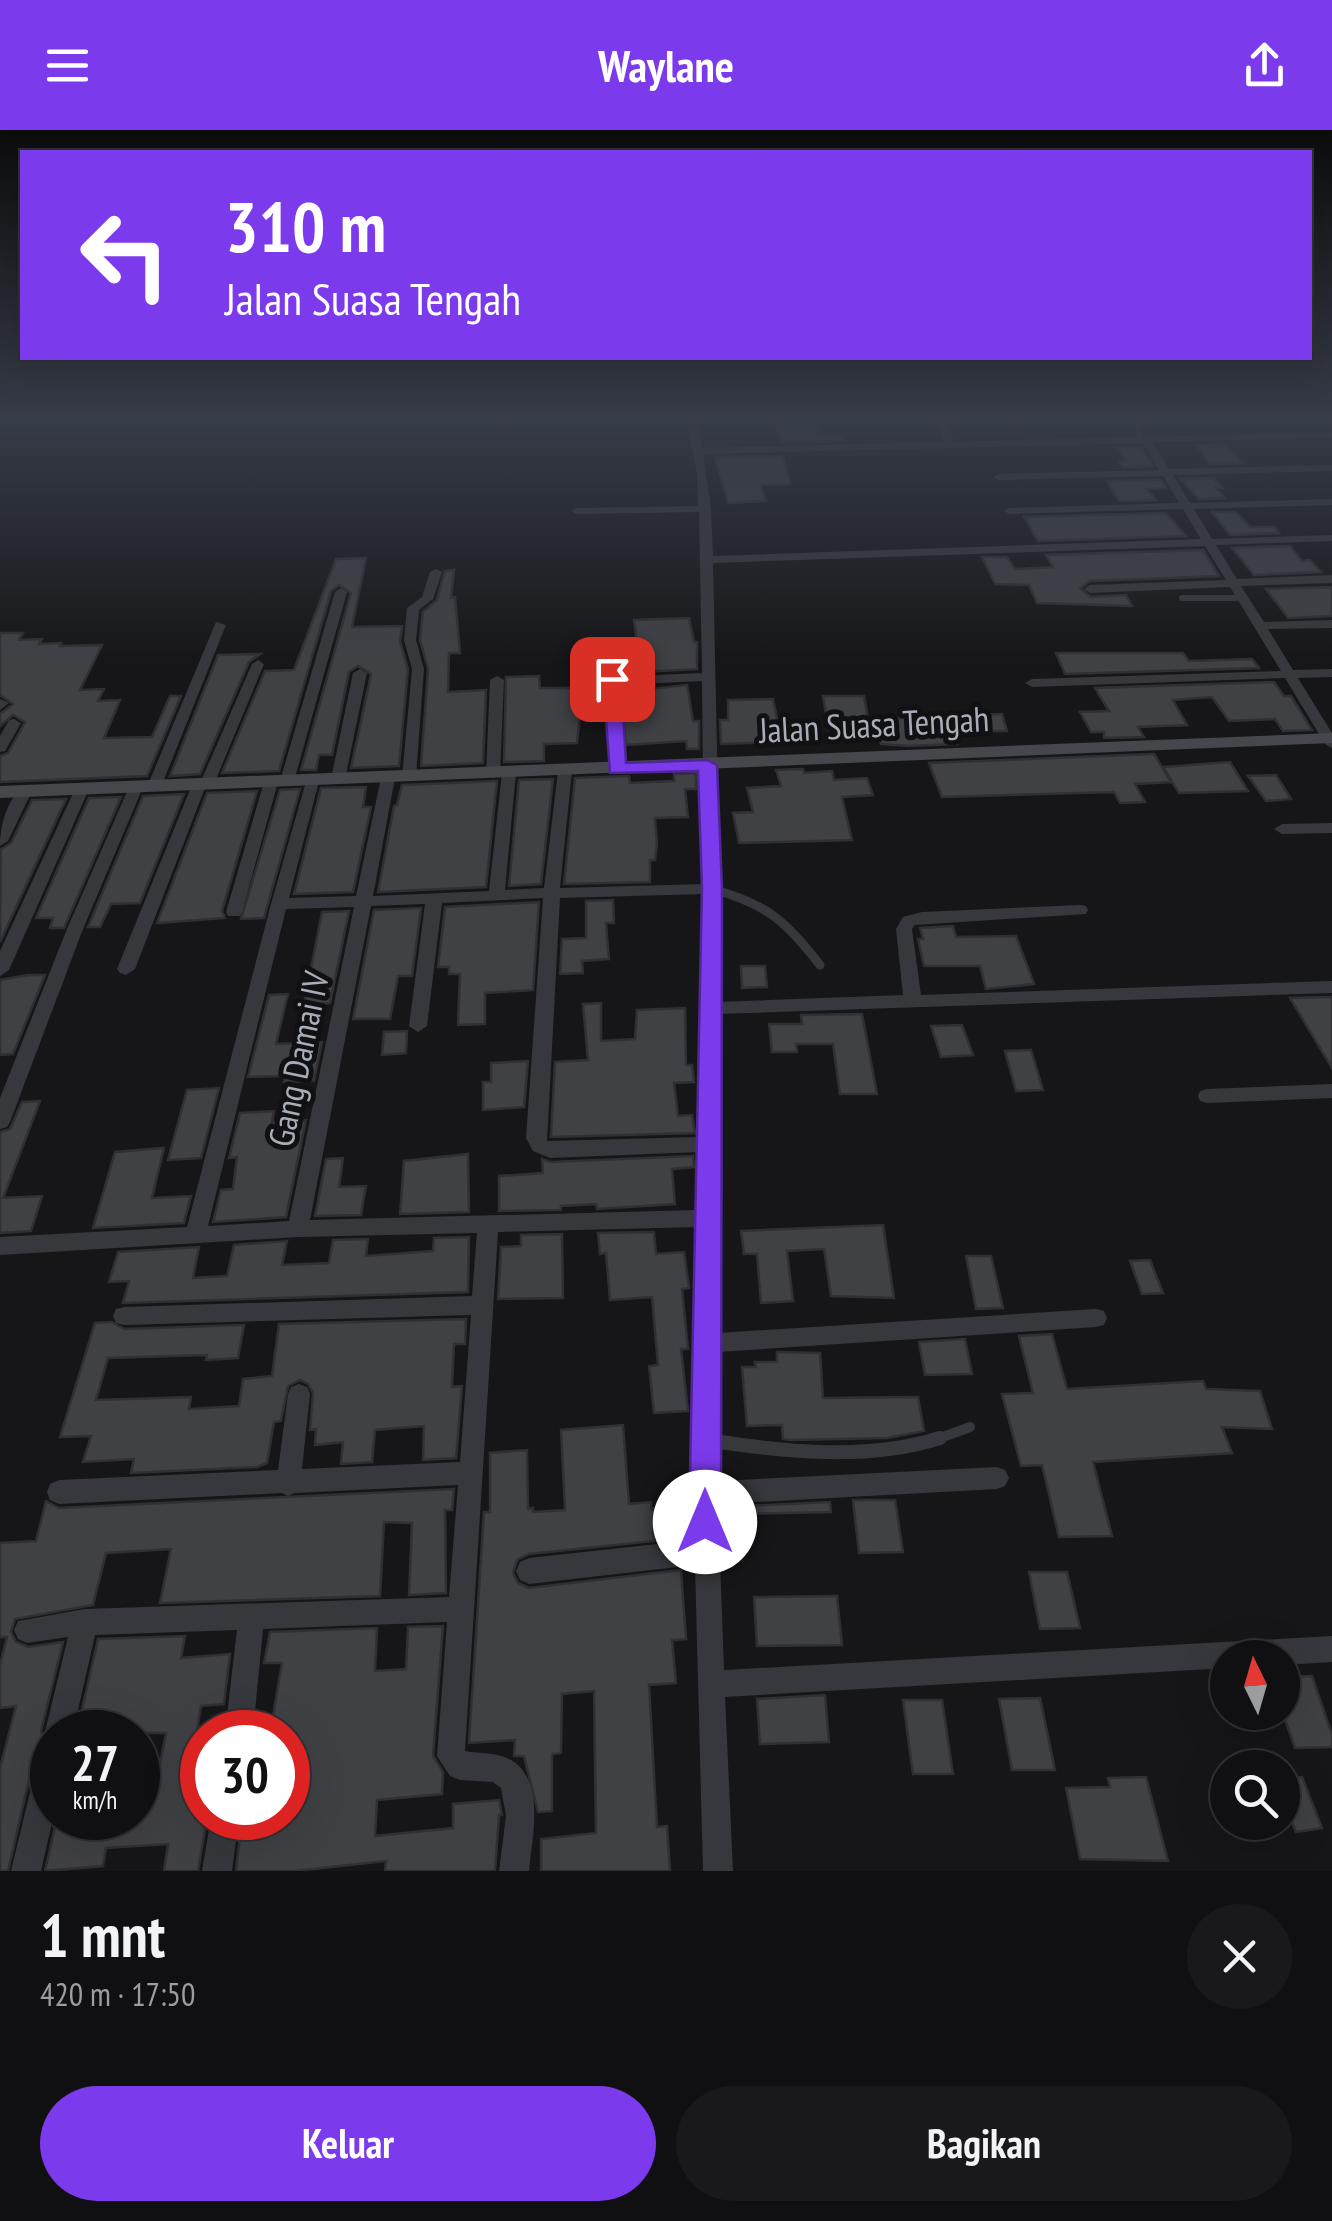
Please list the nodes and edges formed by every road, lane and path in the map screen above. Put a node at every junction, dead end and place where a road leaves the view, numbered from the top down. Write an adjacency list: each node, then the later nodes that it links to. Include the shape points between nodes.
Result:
1 (705, 502): 5 (street)
2 (1182, 502): 4 (street)
3 (1323, 502): 4 (street)
4 (1184, 506): 7 (street); 9 (street)
5 (706, 509): 6 (street); 10 (street)
6 (576, 511)
7 (1009, 511)
8 (1332, 538): 9 (street)
9 (1208, 542): 10 (street); 13 (street)
10 (707, 560): 25 (street)
11 (436, 572): 35 (street, via 427,599 412,608 410,640 418,669)
12 (1332, 580): 13 (street)
13 (1232, 582): 14 (street); 17 (street)
14 (1090, 588)
15 (341, 592): 39 (street)
16 (1182, 598): 17 (lane)
17 (1241, 598): 20 (street)
18 (1332, 624): 20 (street)
19 (220, 625): 41 (street)
20 (1258, 626): 24 (street)
21 (258, 664): 40 (street)
22 (360, 673): 38 (street)
23 (1332, 673): 24 (street)
24 (1289, 674): 27 (street); 29 (street)
25 (702, 677): 31 (street); 32 (street, via 610,681)
26 (498, 680): 34 (street)
27 (1032, 683)
28 (14, 723): 30 (street)
29 (1331, 740): 31 (street, Jalan Suasa Tengah)
30 (0, 748)
31 (707, 765): 32 (street, Jalan Suasa Tengah); 48 (street)
32 (617, 769): 33 (street, Jalan Suasa Tengah)
33 (566, 771): 34 (street, Jalan Suasa Tengah); 49 (street)
34 (501, 773): 35 (street, Jalan Suasa Tengah); 50 (street)
35 (409, 777): 36 (street, Jalan Suasa Tengah)
36 (388, 778): 38 (street, Jalan Suasa Tengah); 52 (street, Gang Damai IV)
37 (312, 780): 38 (street, Jalan Suasa Tengah); 39 (street, Jalan Suasa Tengah); 53 (street)
38 (338, 780)
39 (279, 782): 40 (street, Jalan Suasa Tengah); 55 (street)
40 (202, 785): 41 (street, Jalan Suasa Tengah); 57 (street)
41 (145, 787): 42 (street, Jalan Suasa Tengah); 65 (street, via 75,929)
42 (82, 789): 44 (street, Jalan Suasa Tengah); 58 (street)
43 (0, 792): 44 (street, Jalan Suasa Tengah)
44 (25, 792): 47 (street)
45 (1332, 828): 46 (street)
46 (1282, 829)
47 (0, 842)
48 (712, 888): 49 (street); 56 (lane, via 761,902); 61 (street)
49 (552, 890): 50 (street); 66 (street, via 540,1146)
50 (496, 896): 51 (street)
51 (434, 899): 52 (street); 62 (street)
52 (364, 902): 53 (street); 69 (street, Gang Damai IV)
53 (278, 904): 70 (street)
54 (1080, 910): 60 (street, via 909,921 904,930)
55 (234, 912)
56 (820, 966)
57 (126, 969)
58 (0, 970)
59 (1332, 987): 60 (street)
60 (914, 1003): 61 (street)
61 (711, 1008): 66 (street)
62 (418, 1026)
63 (1332, 1092): 64 (street)
64 (1208, 1096)
65 (0, 1122)
66 (708, 1144): 67 (street)
67 (711, 1218): 68 (street); 75 (street)
68 (488, 1226): 69 (street); 72 (street)
69 (298, 1230): 70 (street)
70 (195, 1237): 71 (street)
71 (0, 1246)
72 (483, 1304): 73 (street); 79 (street)
73 (124, 1316)
74 (1096, 1318): 75 (street)
75 (708, 1343): 78 (street)
76 (299, 1394): 81 (street)
77 (970, 1426): 78 (lane, via 924,1443 849,1450)
78 (705, 1439): 83 (street)
79 (472, 1473): 81 (street); 86 (street)
80 (997, 1478): 83 (street)
81 (288, 1484): 82 (street)
82 (60, 1492)
83 (704, 1493): 84 (street)
84 (706, 1551): 85 (street); 91 (street)
85 (528, 1572)
86 (462, 1609): 87 (street); 98 (street, via 451,1756 460,1766 500,1769 520,1796)
87 (251, 1617): 88 (street); 93 (street)
88 (85, 1622): 89 (street); 92 (street)
89 (27, 1630)
90 (1332, 1649): 91 (street)
91 (712, 1684): 99 (street)
92 (64, 1710)
93 (241, 1710)
94 (33, 1840): 96 (street)
95 (222, 1840): 97 (street)
96 (26, 1871)
97 (217, 1871)
98 (514, 1871)
99 (718, 1871)

